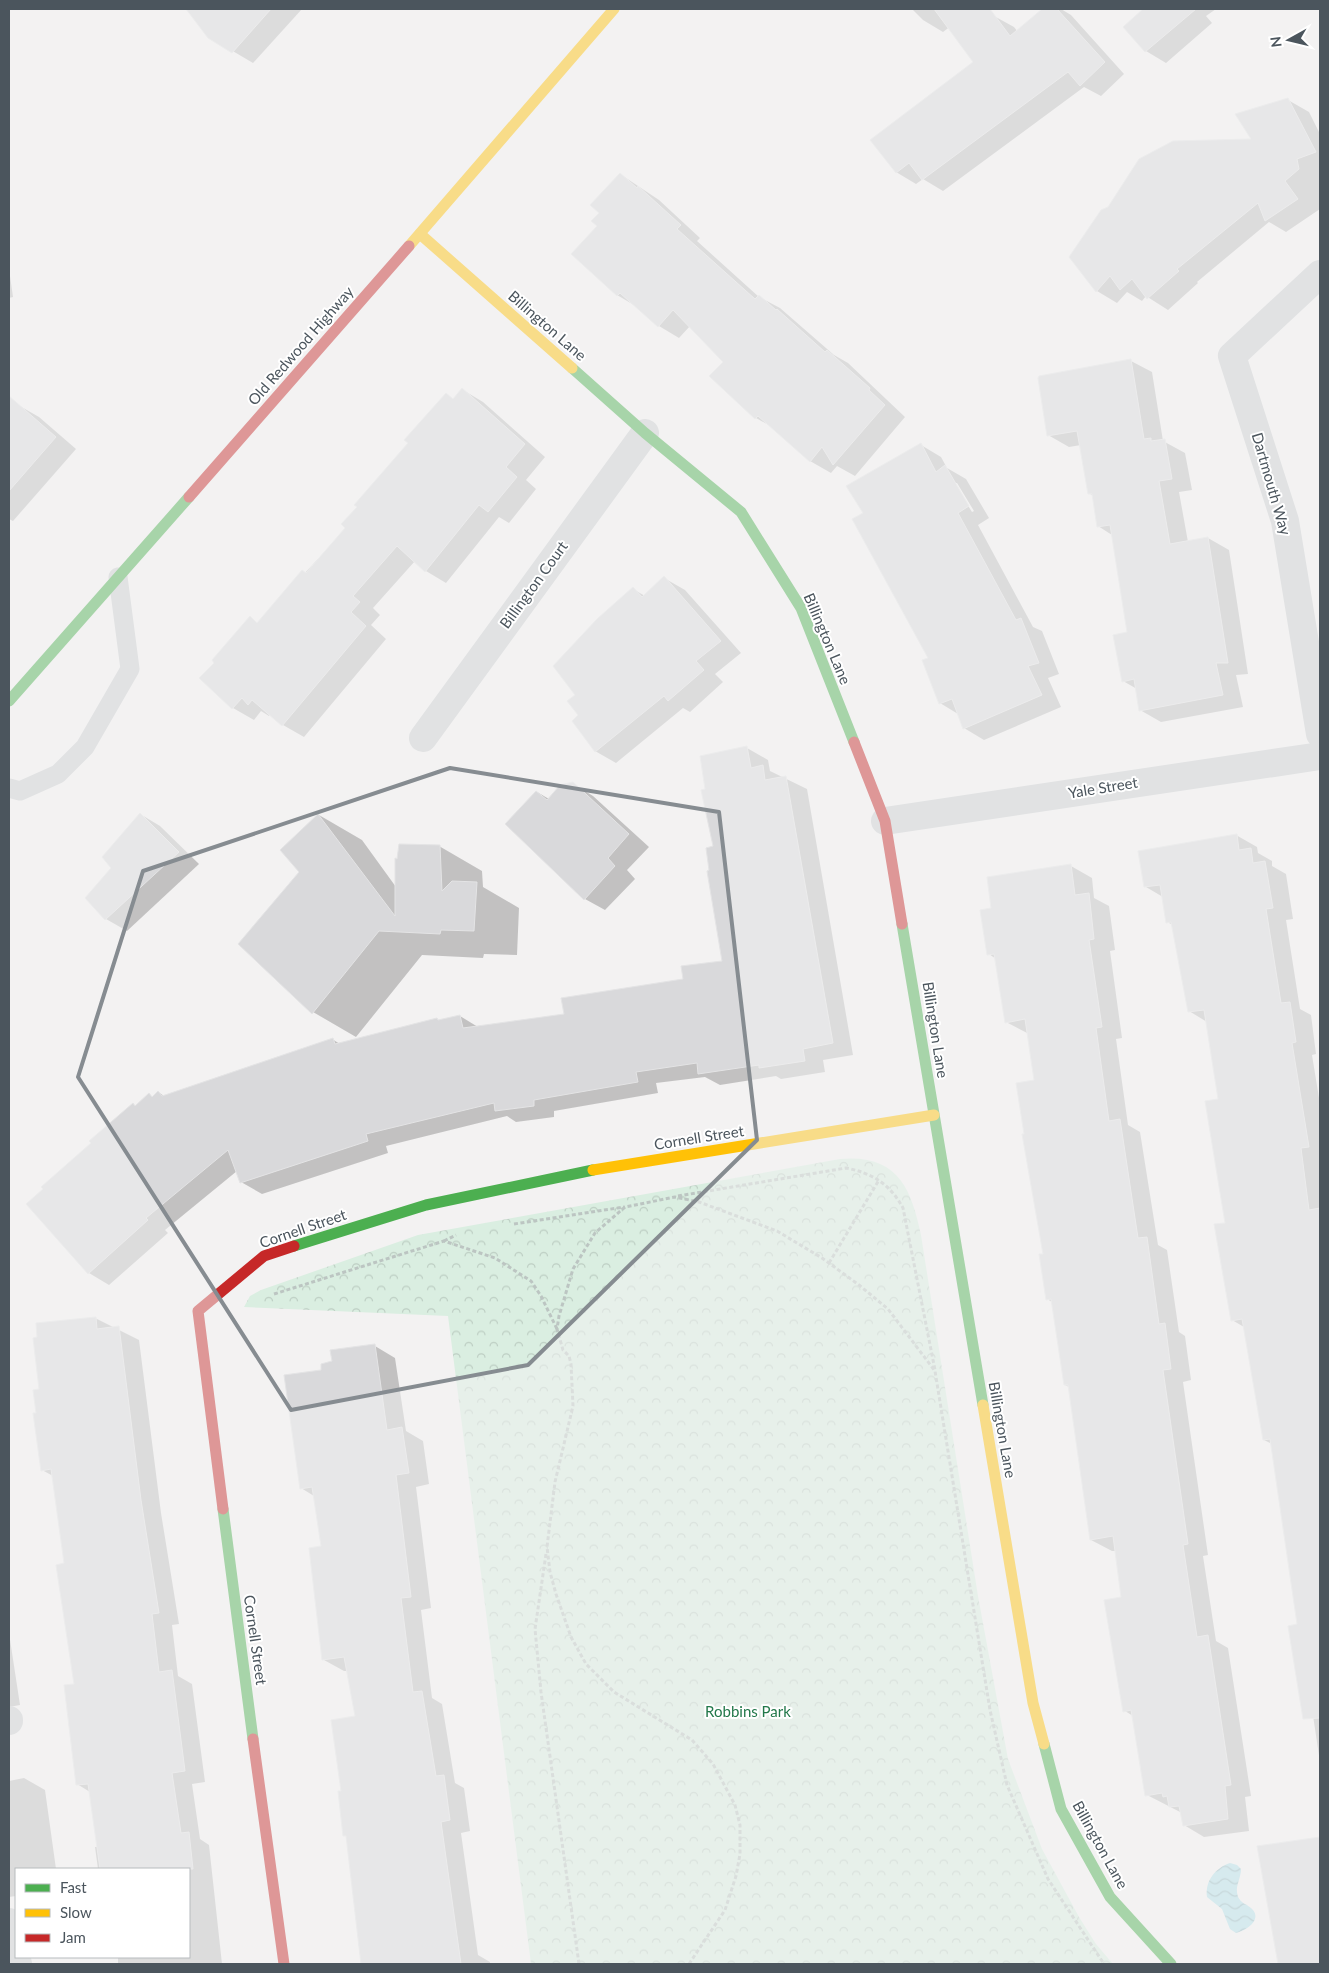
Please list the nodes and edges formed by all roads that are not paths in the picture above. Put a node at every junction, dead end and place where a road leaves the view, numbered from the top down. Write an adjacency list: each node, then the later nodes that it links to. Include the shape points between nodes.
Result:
1 (614, 9): 2 (street, Old Redwood Highway)
2 (420, 234): 4 (street, Billington Lane); 5 (street, Old Redwood Highway)
3 (1320, 274): 7 (street, Dartmouth Way, via 1232,356 1284,522)
4 (646, 433): 8 (street, Billington Court); 11 (street, Billington Lane, via 741,512 796,600)
5 (118, 577): 6 (street, Old Redwood Highway); 10 (lane, via 130,669 85,747 58,774 20,791)
6 (9, 702)
7 (1320, 734)
8 (423, 738)
9 (1320, 756): 11 (street, Yale Street)
10 (9, 788)
11 (885, 821): 12 (street, Billington Lane)
12 (934, 1116): 15 (street, Cornell Street, via 602,1168 426,1204 264,1256 198,1311); 16 (street, Billington Lane, via 1033,1703 1061,1809 1110,1896)
13 (9, 1922): 14 (street)
14 (15, 1950)
15 (284, 1964)
16 (1171, 1964)

